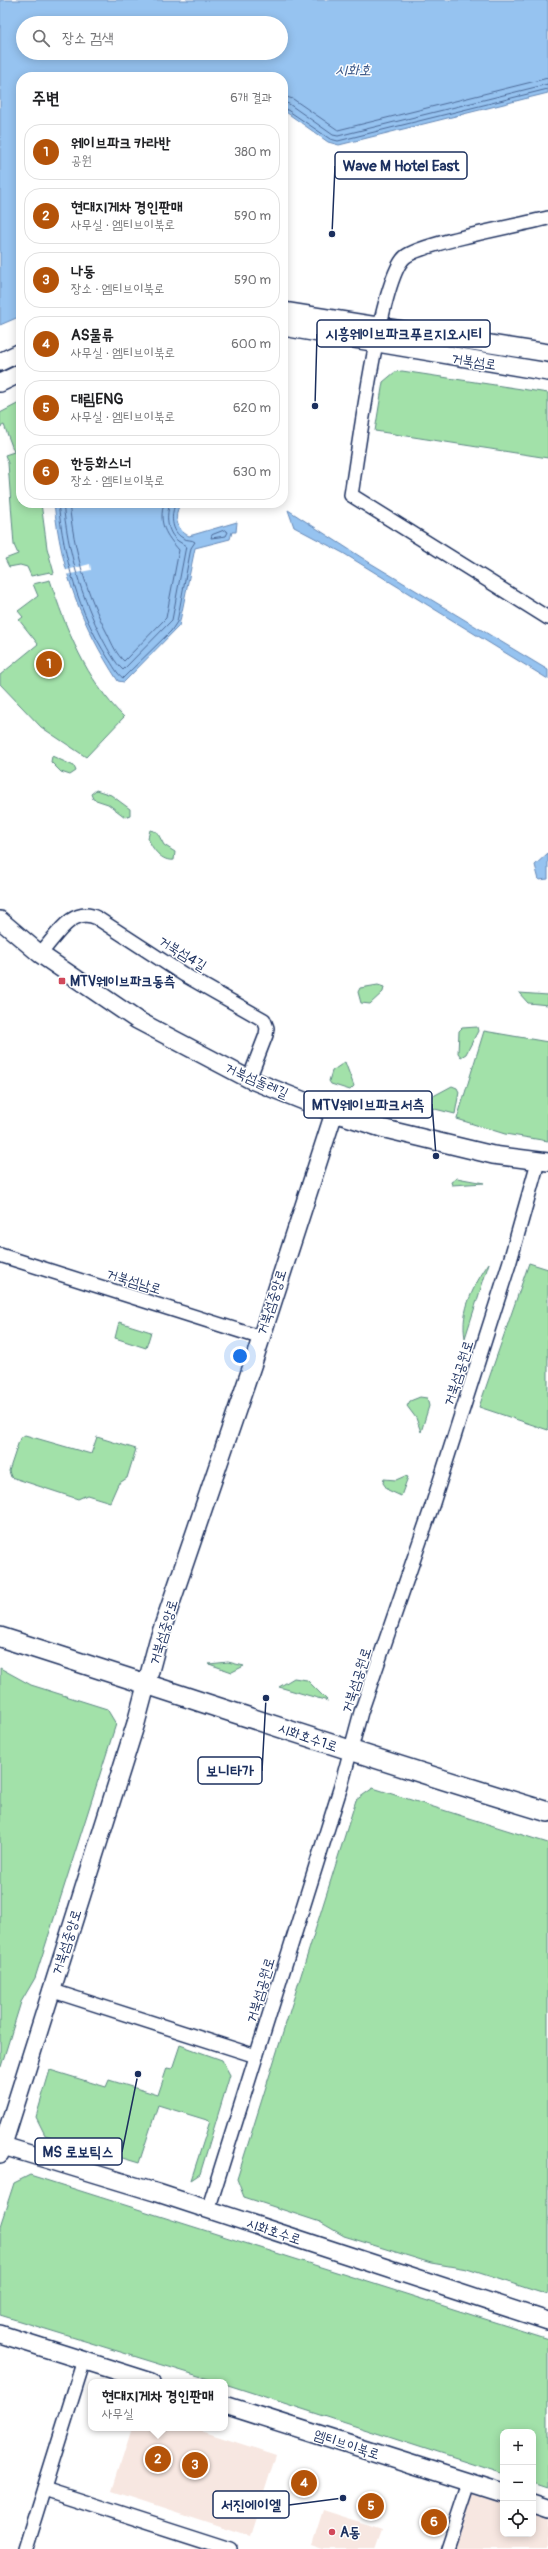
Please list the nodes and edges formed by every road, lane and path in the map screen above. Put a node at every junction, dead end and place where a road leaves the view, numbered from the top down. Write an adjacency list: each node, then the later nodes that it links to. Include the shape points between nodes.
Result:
1 (548, 218): 3 (street, via 415,250 397,266)
2 (288, 312): 3 (street)
3 (380, 326): 5 (street); 6 (street)
4 (288, 328): 5 (street, 거북섬로)
5 (376, 343): 9 (street, 거북섬로); 12 (street, via 351,494)
6 (548, 353)
7 (16, 354): 8 (street)
8 (0, 362)
9 (548, 372)
10 (16, 375): 11 (street)
11 (0, 383)
12 (548, 618)
13 (0, 920): 14 (street, 거북섬둘레길)
14 (40, 954): 15 (street, 거북섬둘레길, via 137,1020); 15 (street, 거북섬4길, via 70,920 80,914 89,914 97,918 183,974 264,1020 266,1035)
15 (249, 1079): 16 (street, 거북섬둘레길)
16 (334, 1113): 17 (street, 거북섬둘레길, via 493,1155); 19 (street, 거북섬중앙로)
17 (543, 1162): 22 (street, 거북섬공원로, via 445,1466 361,1712)
18 (0, 1255): 19 (street, 거북섬남로)
19 (260, 1337): 21 (street, 거북섬중앙로, via 158,1641)
20 (0, 1637): 21 (main road, 시화호수1로)
21 (147, 1684): 22 (main road, 시화호수1로); 24 (street, 거북섬중앙로)
22 (351, 1751): 23 (main road, 시화호수1로); 25 (street, 거북섬공원로)
23 (548, 1812)
24 (50, 1990): 25 (street); 26 (street, 거북섬중앙로)
25 (256, 2056): 27 (street, 거북섬공원로)
26 (1, 2148): 27 (street, 시화호수로)
27 (208, 2210): 28 (street, 시화호수로)
28 (548, 2321)
29 (0, 2334): 30 (street)
30 (84, 2360): 31 (street); 34 (street)
31 (143, 2379)
32 (228, 2406): 33 (street, 엠티브이북로)
33 (469, 2482): 35 (street, 엠티브이북로); 40 (street)
34 (44, 2489): 38 (street); 39 (street)
35 (500, 2492)
36 (536, 2504): 37 (street)
37 (548, 2508)
38 (24, 2549)
39 (230, 2549)
40 (447, 2549)

